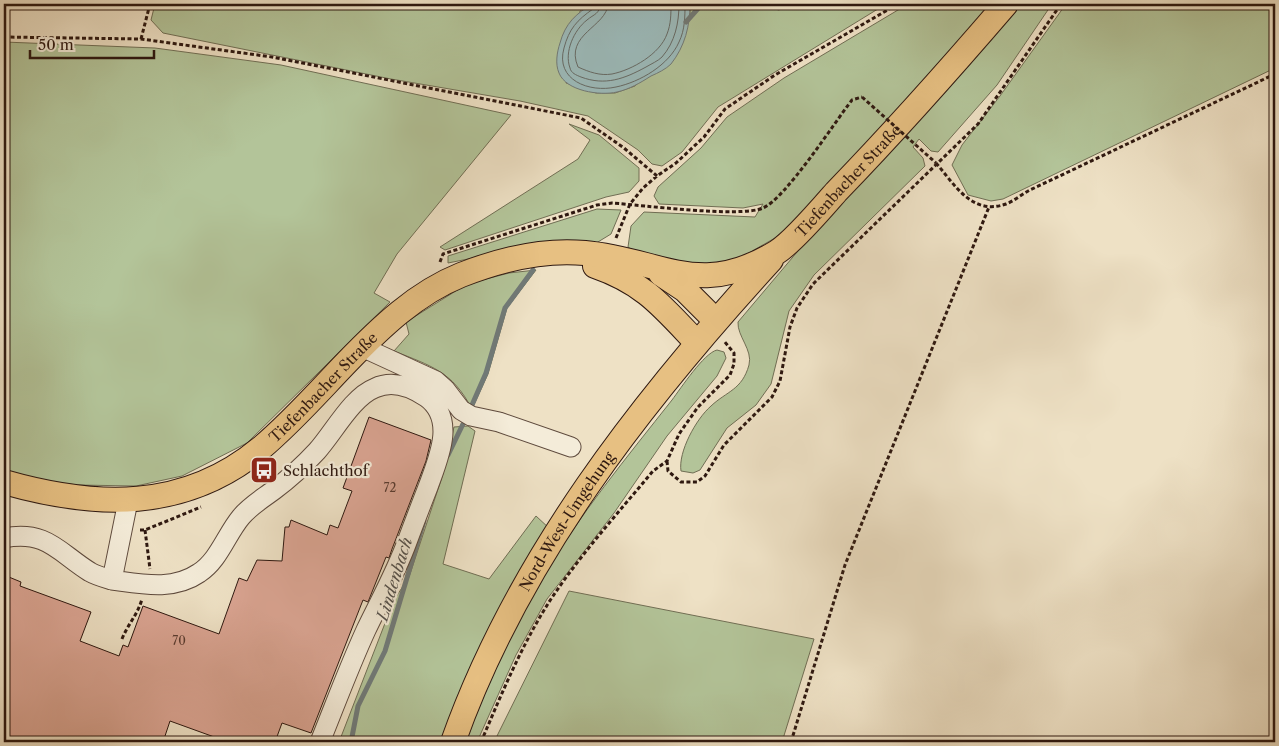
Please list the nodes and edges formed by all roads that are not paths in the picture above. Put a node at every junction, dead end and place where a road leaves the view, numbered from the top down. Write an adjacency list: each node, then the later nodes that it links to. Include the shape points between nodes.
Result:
1 (1006, 4): 2 (main road, Tiefenbacher Straße, via 906,120)
2 (778, 251): 4 (main road, Tiefenbacher Straße, via 712,277 684,275); 5 (main road, Nord-West-Umgehung)
3 (517, 259): 4 (main road, Tiefenbacher Straße, via 563,252 608,256); 5 (main road, Tiefenbacher Straße, via 568,261 617,273); 6 (main road, Tiefenbacher Straße, via 459,276 425,293)
4 (646, 266): 5 (main road, Tiefenbacher Straße, via 685,290)
5 (707, 330): 13 (main road, Nord-West-Umgehung, via 585,489 540,556 495,640)
6 (362, 347): 7 (lane, via 436,381 470,416 499,422); 9 (main road, Tiefenbacher Straße, via 287,425 237,466 188,489)
7 (571, 447)
8 (4, 482): 9 (main road, Tiefenbacher Straße, via 68,497)
9 (128, 501): 11 (lane)
10 (4, 538): 11 (lane, via 24,535 46,541 61,548 91,573)
11 (112, 580): 12 (lane, via 162,585 187,581 217,555 251,506 298,471 368,391 383,385 398,385 426,397 436,407 442,422 440,452 405,548 365,633)
12 (320, 742)
13 (453, 742)

